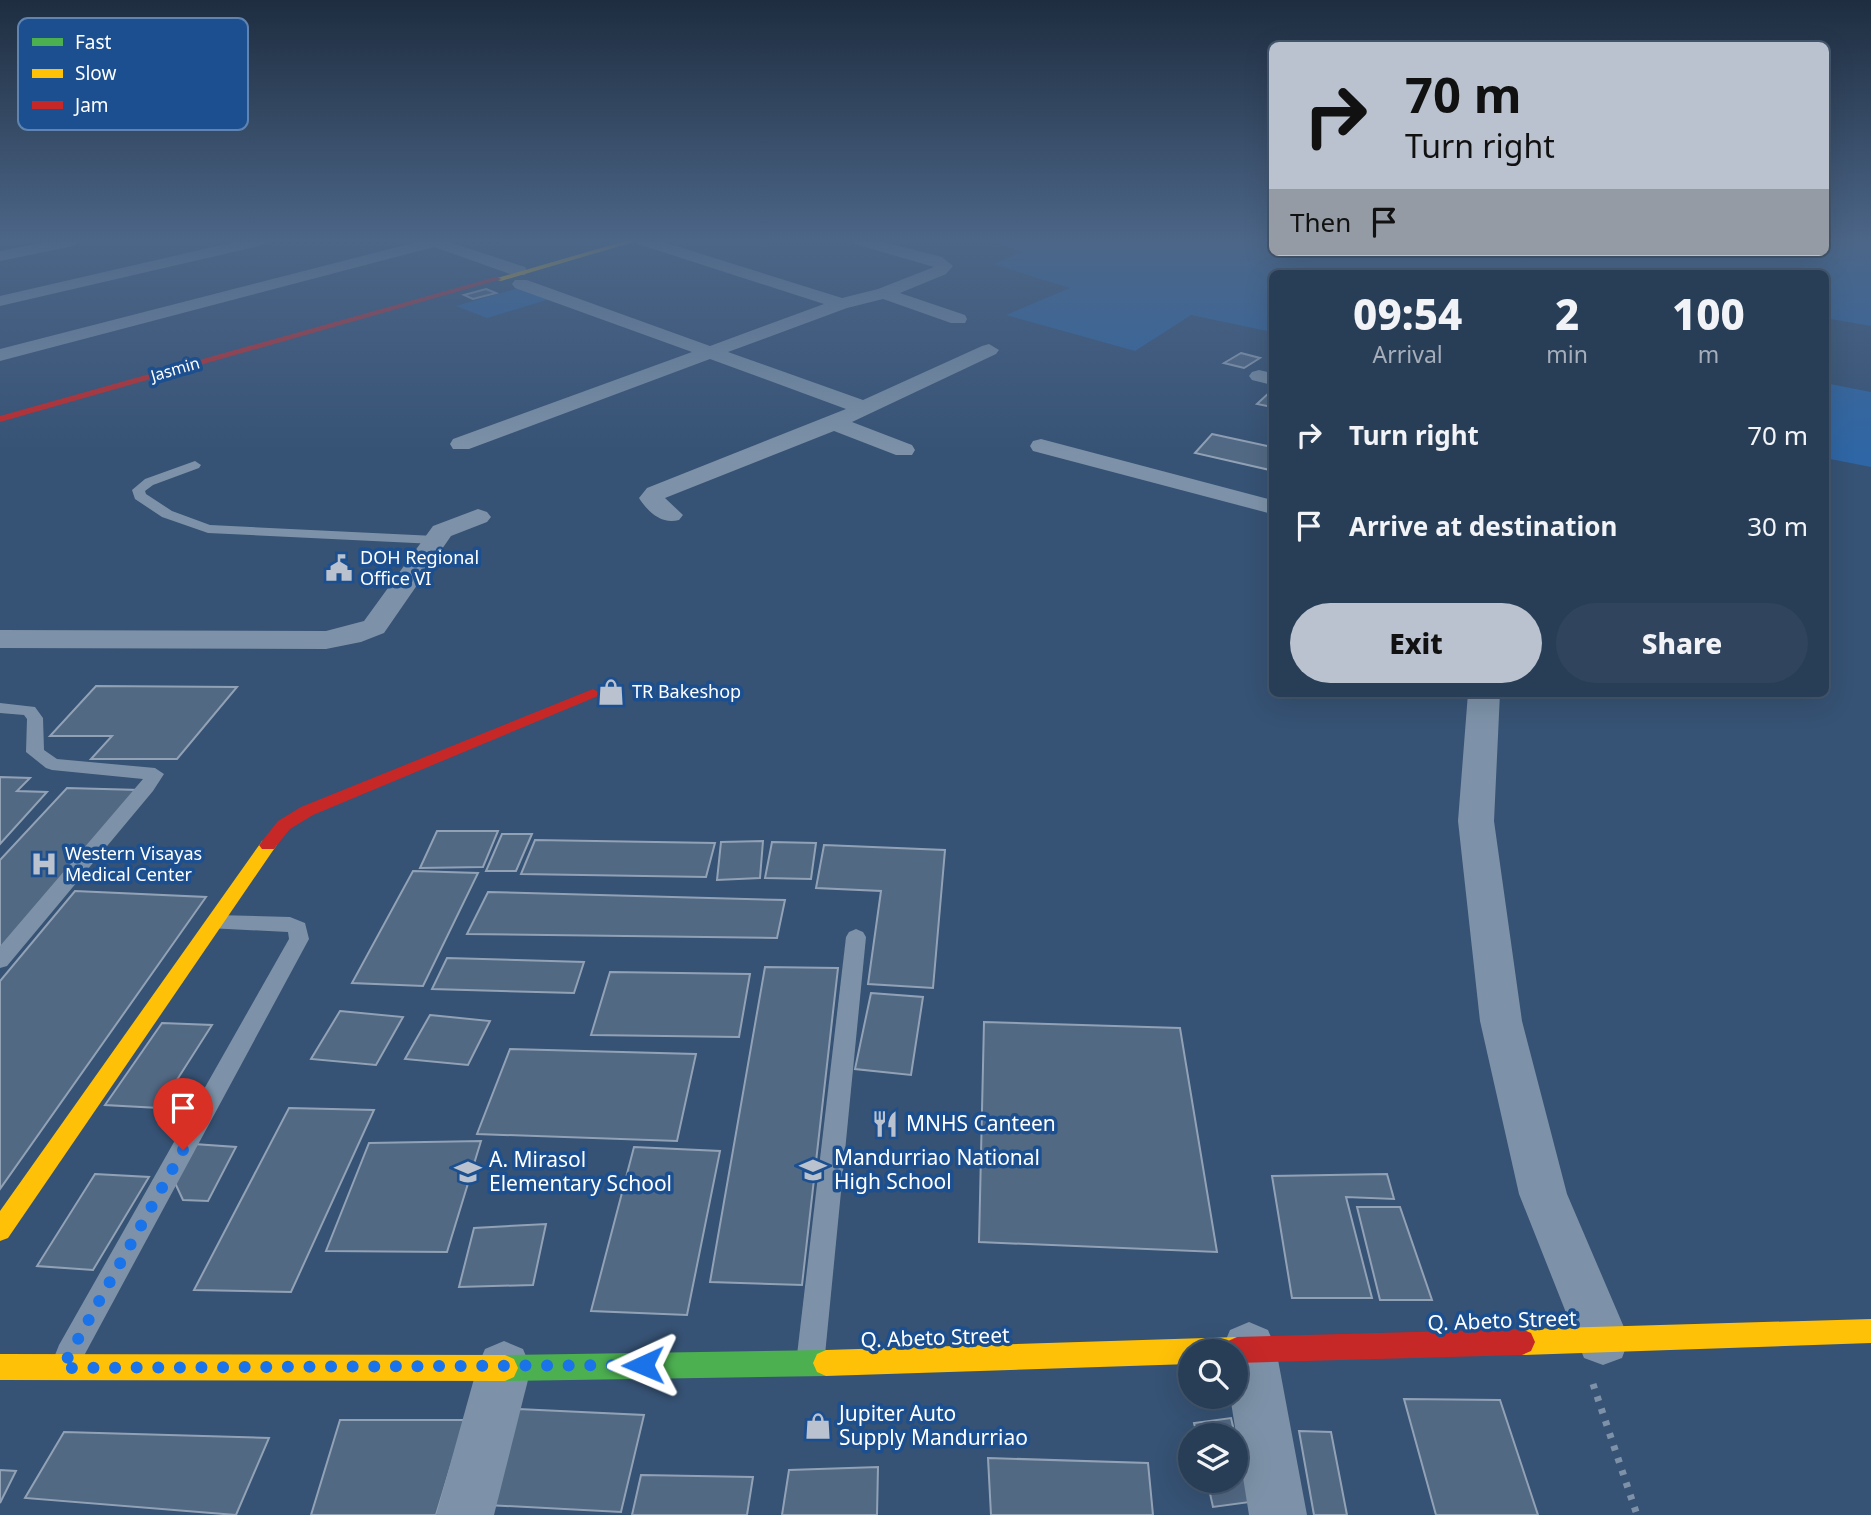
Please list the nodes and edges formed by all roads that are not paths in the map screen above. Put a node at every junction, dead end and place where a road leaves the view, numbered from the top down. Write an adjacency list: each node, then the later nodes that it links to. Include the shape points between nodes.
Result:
1 (166, 312): 9 (street)
2 (396, 312): 11 (street, Jasmin)
3 (604, 312): 8 (street)
4 (819, 312): 8 (street)
5 (937, 312): 6 (street)
6 (958, 319)
7 (989, 350): 10 (street)
8 (705, 352): 10 (street); 13 (street)
9 (0, 355)
10 (864, 408): 12 (street)
11 (0, 419)
12 (834, 424): 15 (street); 18 (street, via 656,493 654,503)
13 (461, 444)
14 (1041, 446): 17 (street)
15 (904, 450)
16 (195, 465): 20 (lane, via 149,482 138,490 140,496 167,514 208,528)
17 (1269, 506)
18 (670, 515)
19 (478, 517): 20 (street, via 442,531)
20 (435, 540): 21 (street, via 374,627 351,636 326,640)
21 (0, 639)
22 (593, 693): 25 (street, via 307,811 284,825 270,841)
23 (1484, 697): 30 (street, via 1476,821 1501,1021 1543,1194)
24 (0, 708): 27 (lane, via 29,711 35,718 35,751 52,764 155,774)
25 (212, 923): 28 (street); 34 (lane, via 290,925 298,928 299,939)
26 (856, 937): 32 (lane)
27 (0, 960)
28 (0, 1230)
29 (1871, 1331): 30 (street, Q. Abeto Street)
30 (1591, 1339): 31 (street, Q. Abeto Street)
31 (1249, 1349): 32 (street, Q. Abeto Street); 37 (street)
32 (810, 1363): 35 (street, Q. Abeto Street)
33 (0, 1367): 34 (street, Q. Abeto Street)
34 (62, 1368): 35 (street, Q. Abeto Street)
35 (505, 1368): 36 (street)
36 (465, 1515)
37 (1278, 1515)

